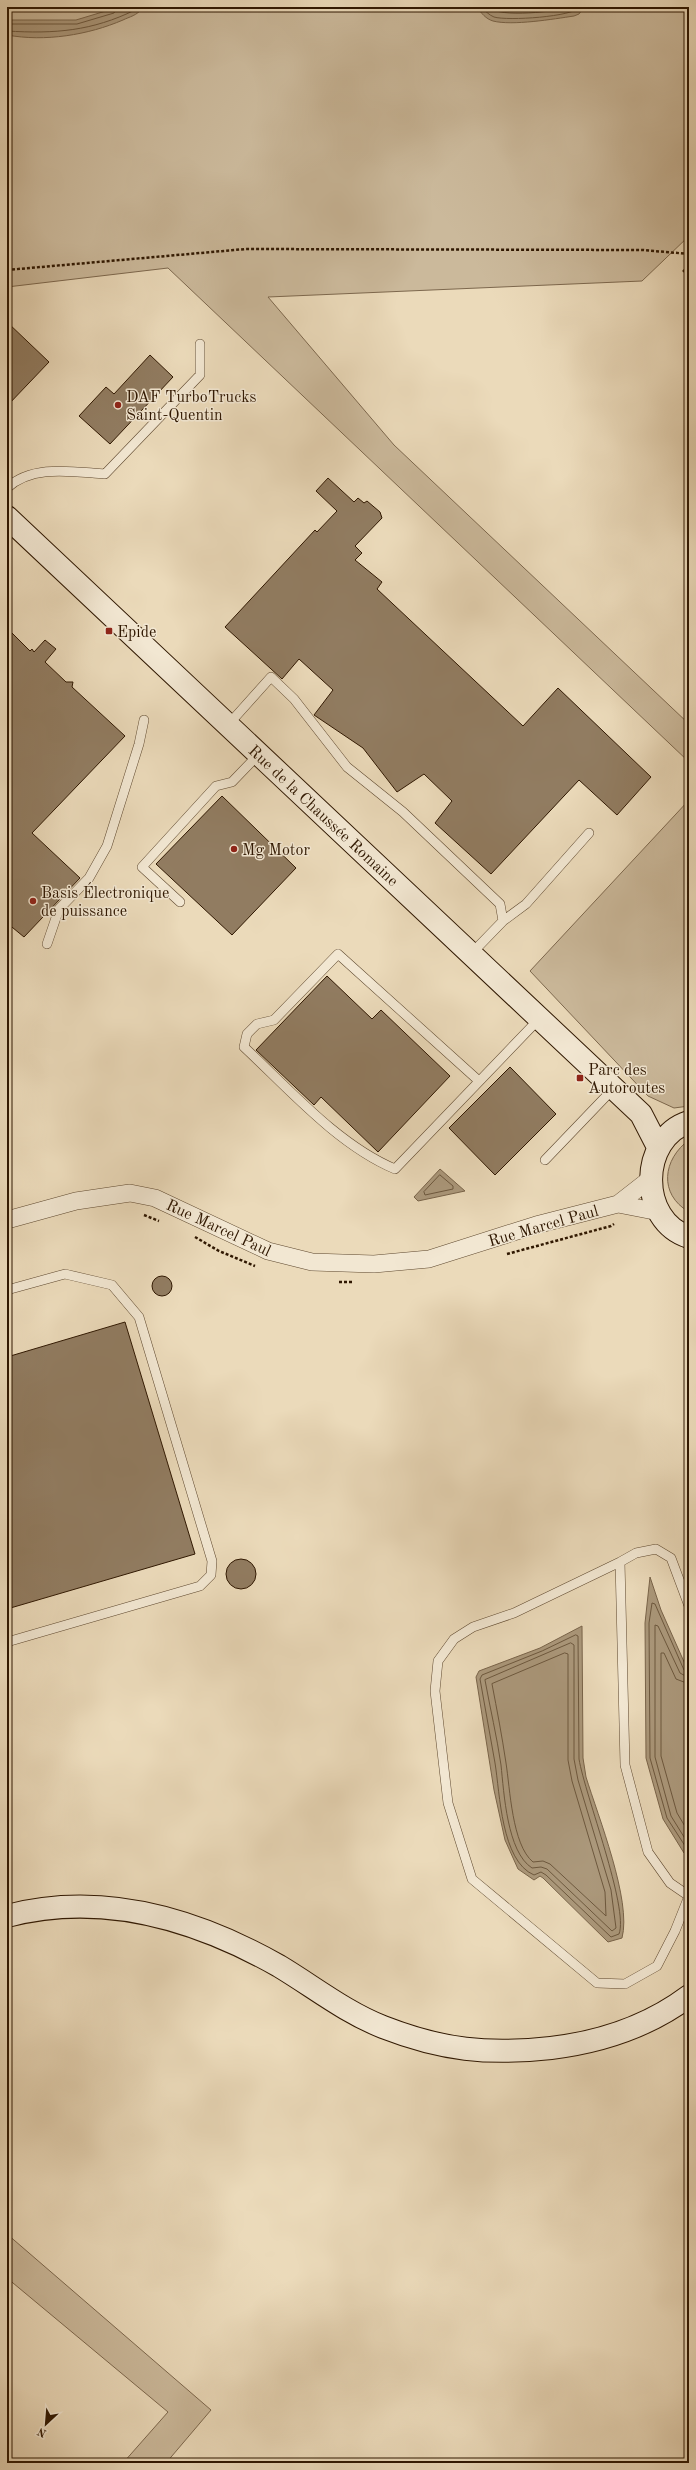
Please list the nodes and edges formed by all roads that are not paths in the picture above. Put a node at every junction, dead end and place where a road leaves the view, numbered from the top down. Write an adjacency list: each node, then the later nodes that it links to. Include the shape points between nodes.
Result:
1 (200, 344): 2 (lane, via 200,375 105,474 48,471 15,481)
2 (7, 488)
3 (11, 526): 5 (street, Rue de la Chaussée Romaine)
4 (144, 720): 10 (lane, via 140,744 107,846 89,878 59,909)
5 (228, 725): 6 (street, Rue de la Chaussée Romaine); 9 (lane, via 271,677 294,699 347,767 403,812 500,904)
6 (259, 754): 8 (lane, via 232,782 216,786 142,867); 11 (street, Rue de la Chaussée Romaine)
7 (589, 833): 9 (lane, via 526,904)
8 (180, 902)
9 (503, 921): 11 (lane)
10 (47, 944)
11 (472, 954): 12 (street, Rue de la Chaussée Romaine)
12 (540, 1018): 13 (lane); 14 (street, Rue de la Chaussée Romaine)
13 (479, 1081): 13 (lane, via 395,1169 371,1159 323,1120 244,1047 247,1034 257,1024 274,1020 338,954)
14 (614, 1088): 15 (street, Rue de la Chaussée Romaine); 18 (lane)
15 (641, 1114): 16 (street); 17 (street, Rue de la Chaussée Romaine)
16 (687, 1123): 17 (street, via 668,1134)
17 (658, 1147): 19 (street, via 652,1163)
18 (545, 1160)
19 (650, 1180): 20 (street, Rue Marcel Paul); 21 (street, via 652,1195)
20 (618, 1204): 21 (street, Rue Marcel Paul); 22 (street, Rue Marcel Paul, via 536,1225 429,1258 374,1264 312,1262 268,1251 155,1198 130,1193 76,1201)
21 (659, 1212): 23 (street, via 670,1226)
22 (7, 1220)
23 (689, 1237)
24 (7, 1290): 27 (lane, via 64,1274 112,1285 139,1316 212,1561 211,1575 200,1586)
25 (620, 1562): 26 (lane, via 636,1553 656,1550 671,1558); 28 (lane, via 625,1765 648,1852 670,1883); 28 (lane, via 514,1613 473,1627 454,1639 438,1661 435,1691 448,1803 472,1879 597,1983 625,1984 657,1966)
26 (689, 1606)
27 (7, 1642)
28 (689, 1896)
29 (7, 1916): 30 (street, via 93,1906 139,1911 187,1923 228,1939 280,1967 340,2006 383,2026 447,2047 509,2052 579,2044 633,2028)
30 (689, 1996)

